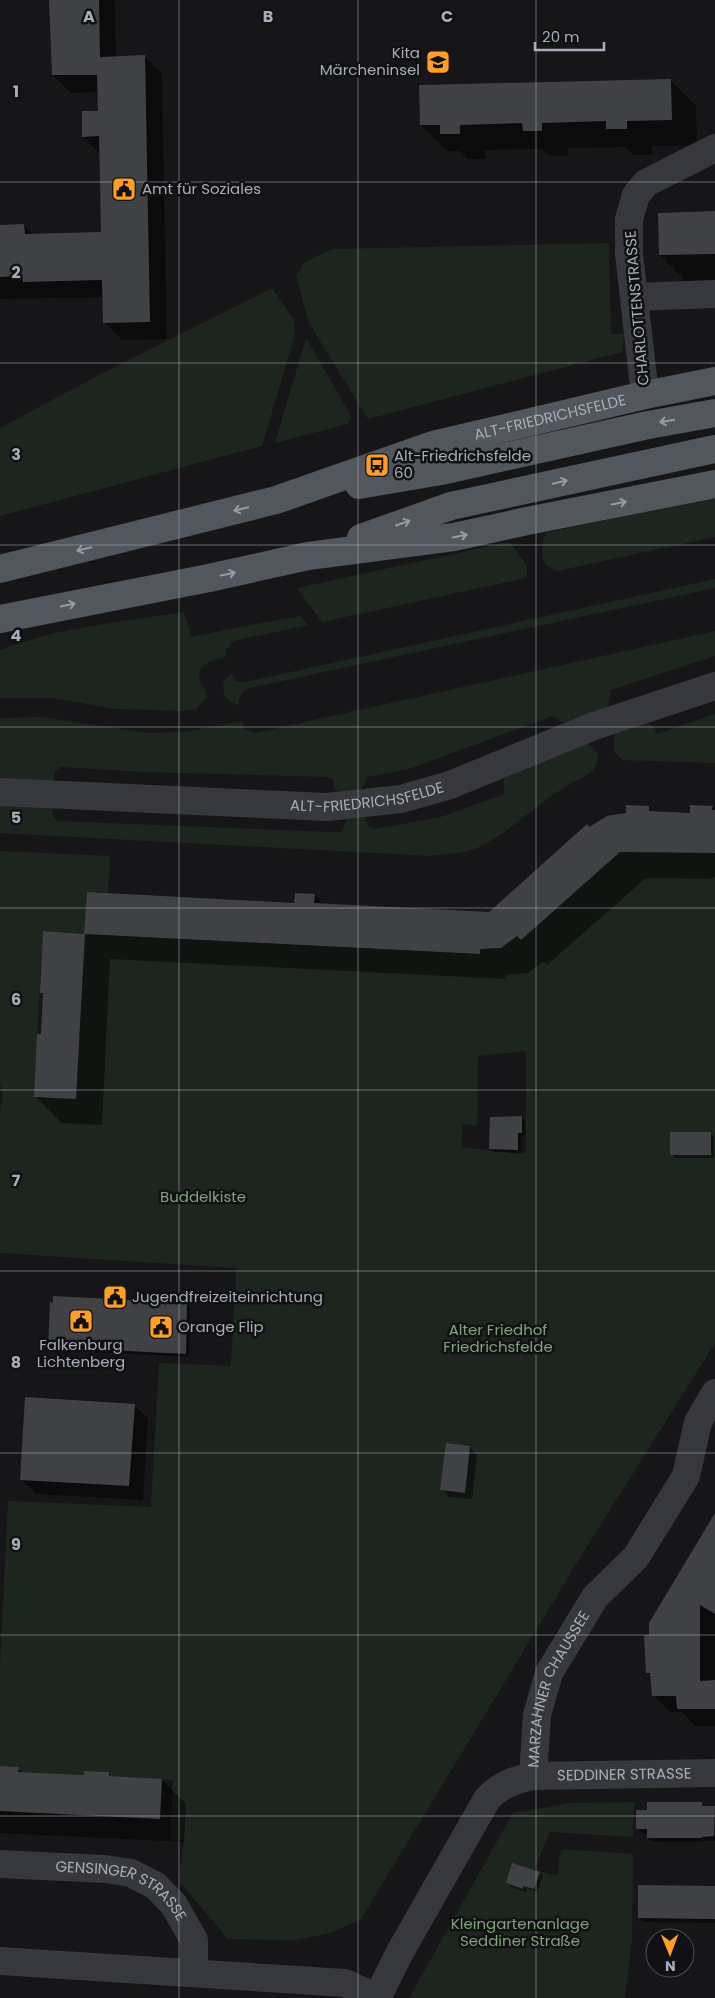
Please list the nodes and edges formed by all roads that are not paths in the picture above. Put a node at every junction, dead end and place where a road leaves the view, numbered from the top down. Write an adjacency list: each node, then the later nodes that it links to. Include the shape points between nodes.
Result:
1 (715, 148): 3 (street, CHARLOTTENSTRASSE, via 653,178 636,195 629,219 629,254)
2 (715, 294): 3 (street)
3 (635, 297): 5 (street, CHARLOTTENSTRASSE)
4 (715, 381): 5 (main road, ALT-FRIEDRICHSFELDE)
5 (645, 395): 9 (main road, ALT-FRIEDRICHSFELDE, via 433,445)
6 (715, 413): 9 (main road, ALT-FRIEDRICHSFELDE, one-way to 9, via 441,471)
7 (715, 449): 10 (main road, one-way to 7, via 451,506)
8 (715, 484): 10 (main road, one-way to 8, via 454,538)
9 (288, 497): 11 (main road, one-way to 11)
10 (308, 556): 12 (main road, one-way to 10)
11 (0, 569)
12 (0, 619)
13 (715, 686): 14 (street, ALT-FRIEDRICHSFELDE, via 594,726 450,785 401,799 328,807)
14 (0, 792)
15 (715, 1393): 17 (street, MARZAHNER CHAUSSEE, via 698,1422 686,1476 636,1557 595,1596 549,1673 537,1714)
16 (715, 1773): 17 (street, SEDDINER STRASSE)
17 (533, 1776): 21 (street, MARZAHNER CHAUSSEE, via 514,1780 495,1790 487,1799)
18 (0, 1864): 20 (street, GENSINGER STRASSE, via 105,1869 131,1873 156,1886 174,1905 194,1940)
19 (0, 1961): 20 (street)
20 (194, 1972): 21 (street, via 346,1983)
21 (377, 1998)

